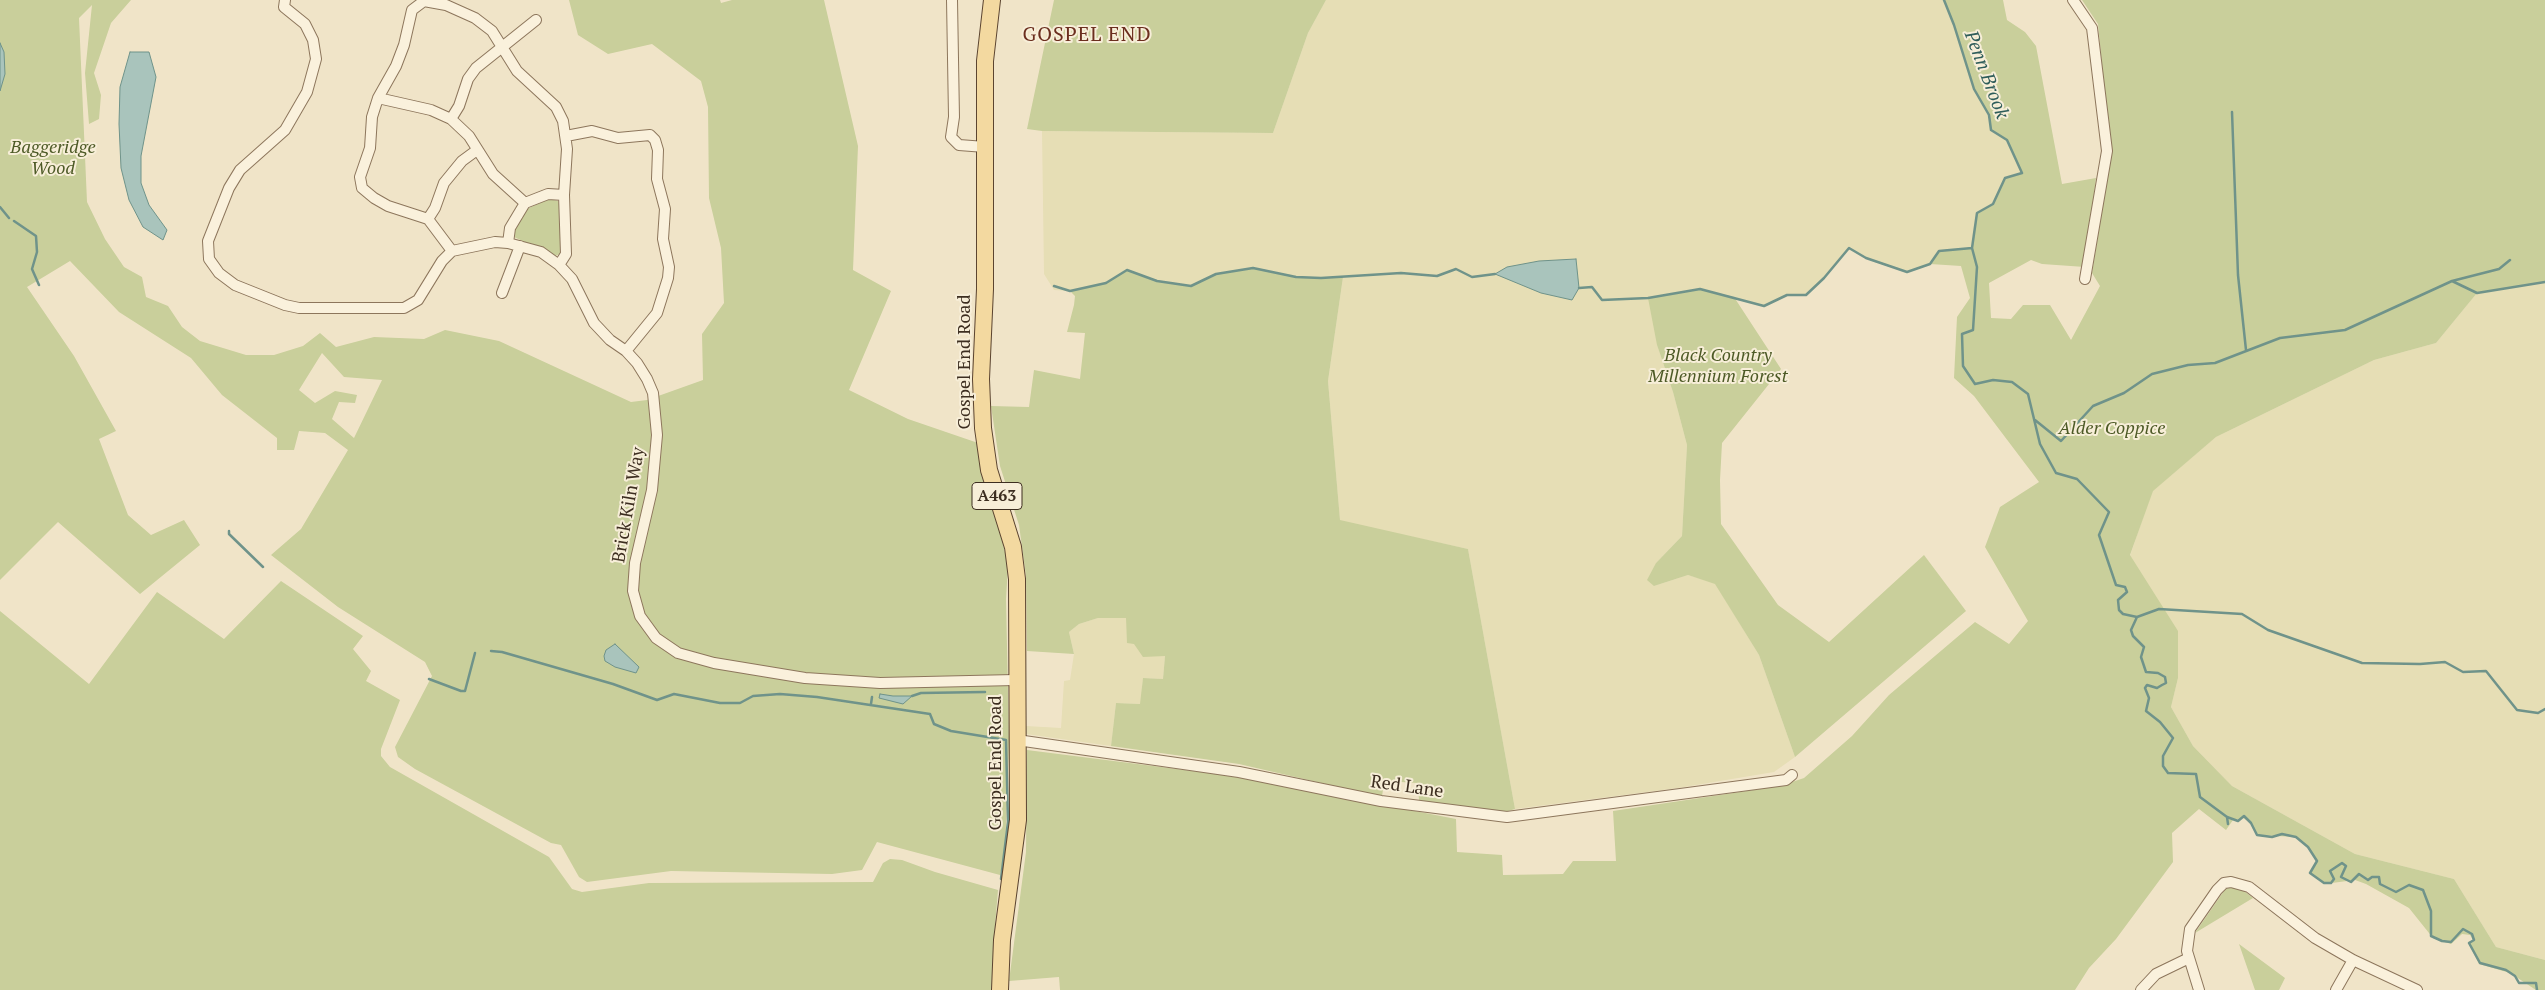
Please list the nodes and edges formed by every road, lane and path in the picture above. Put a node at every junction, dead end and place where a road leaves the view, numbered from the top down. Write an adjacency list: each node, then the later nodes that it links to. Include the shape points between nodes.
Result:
1 (285, 0): 18 (street, via 284,8 305,24 313,40 316,59 307,92 284,130 240,170 229,188 208,241 209,259 219,273 235,284 285,305 387,309 404,308 418,300 442,261)
2 (952, 0): 11 (street, via 954,118 950,138 959,145)
3 (992, 0): 11 (main road, Gospel End Road / A463, via 985,61)
4 (2073, 0): 20 (street, via 2092,28 2107,151)
5 (447, 2): 7 (street, via 492,31); 8 (street, via 424,1 412,10 399,59)
6 (536, 20): 7 (street)
7 (502, 45): 9 (street, via 468,79); 10 (street, via 517,71 556,107)
8 (378, 98): 9 (street, via 431,110); 15 (street, via 372,117 370,148 360,177 362,188 388,206)
9 (451, 119): 12 (street, via 469,136)
10 (566, 136): 13 (street); 22 (street, via 592,131 618,138 650,135 656,140 657,179 665,209 663,239 668,278 657,313)
11 (985, 147): 23 (main road, Gospel End Road / A463, via 983,428 989,470 1013,548 1016,579)
12 (477, 150): 14 (street, via 493,174); 15 (street, via 462,161 444,183)
13 (564, 195): 14 (street, via 548,194); 19 (street, via 567,246)
14 (525, 204): 16 (street, via 510,228)
15 (428, 219): 18 (street)
16 (508, 243): 17 (street, Brick Kiln Way); 18 (street, Brick Kiln Way, via 470,245)
17 (520, 246): 19 (street, Brick Kiln Way, via 541,252); 21 (street)
18 (452, 251)
19 (559, 266): 22 (street, Brick Kiln Way, via 572,279 594,323)
20 (2085, 278)
21 (502, 293)
22 (626, 351): 23 (street, Brick Kiln Way, via 647,379 656,413 652,490 635,563 633,591 640,616 656,638 678,653 714,663 805,678 880,683)
23 (1015, 680): 24 (main road, Gospel End Road / A463)
24 (1017, 740): 25 (street, Red Lane, via 1238,772 1381,800 1507,817 1786,780); 28 (main road, Gospel End Road / A463, via 1018,820 1002,940)
25 (1792, 775)
26 (2189, 958): 27 (street, via 2187,941 2190,929 2217,890 2224,883 2231,882 2249,887 2315,938); 29 (street, via 2156,974); 30 (street)
27 (2352, 960): 31 (street); 32 (street)
28 (1000, 990)
29 (2141, 990)
30 (2199, 990)
31 (2336, 990)
32 (2417, 990)

